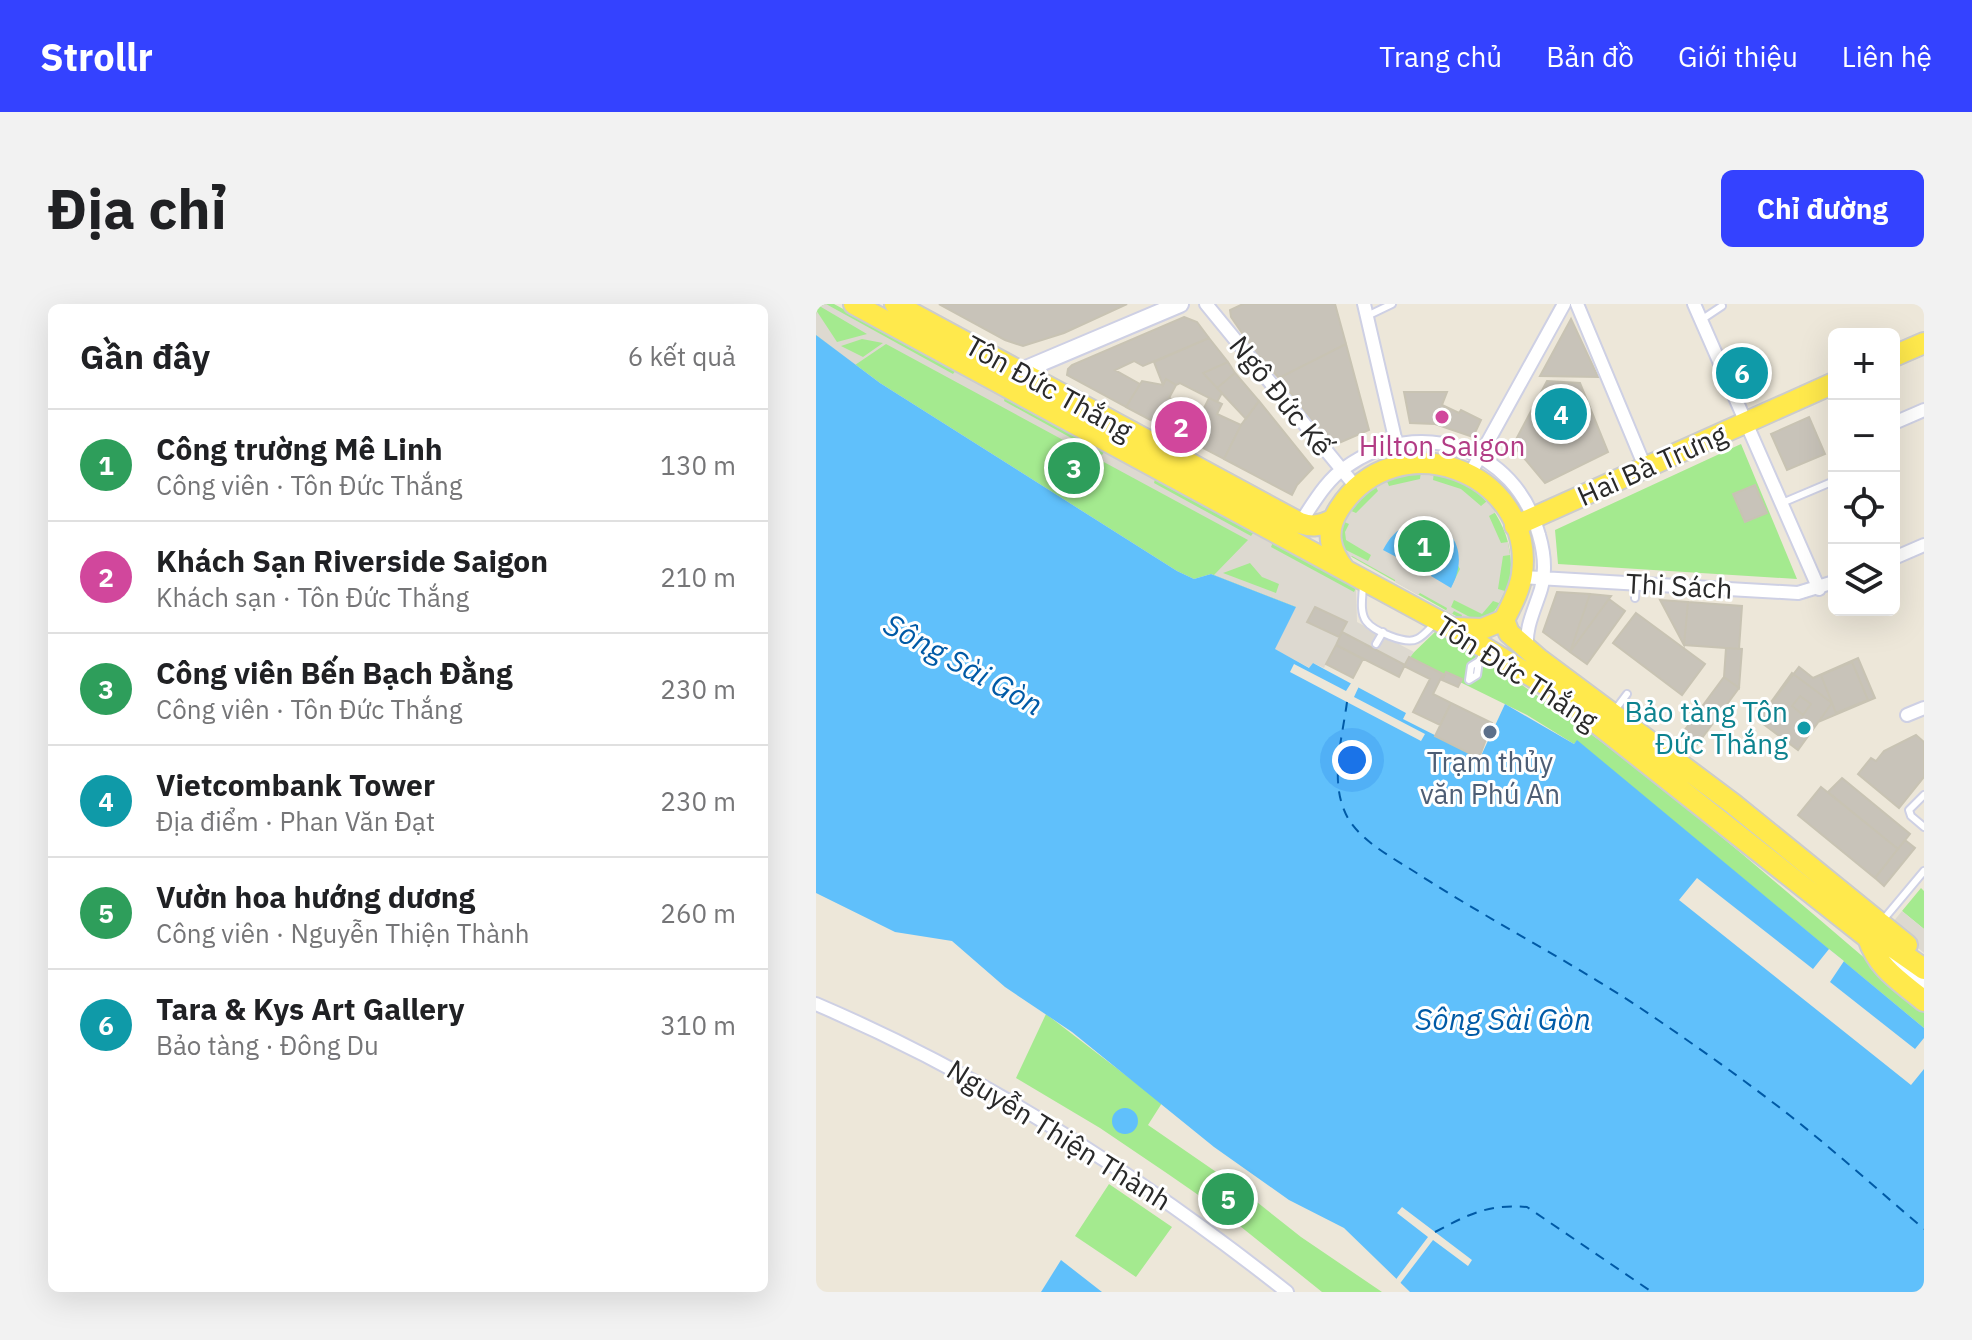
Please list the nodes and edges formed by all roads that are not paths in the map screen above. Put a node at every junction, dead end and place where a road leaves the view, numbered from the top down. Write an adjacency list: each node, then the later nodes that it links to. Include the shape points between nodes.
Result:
1 (854, 304): 32 (main road, Tôn Ðức Thắng)
2 (895, 304): 14 (main road, Tôn Ðức Thắng)
3 (1180, 304): 14 (street)
4 (1206, 304): 23 (street, Ngô Ðức Kế)
5 (1392, 304): 10 (lane)
6 (1564, 304): 21 (street)
7 (1577, 304): 22 (street)
8 (1694, 304): 11 (street)
9 (1722, 306): 11 (lane)
10 (1365, 310): 19 (street)
11 (1701, 320): 18 (street)
12 (1924, 343): 13 (main road)
13 (1900, 353)
14 (1019, 372): 29 (main road, Tôn Ðức Thắng)
15 (1828, 386): 18 (main road, Hai Bà Trưng)
16 (1924, 410): 17 (street)
17 (1900, 420)
18 (1747, 423): 22 (main road, Hai Bà Trưng); 26 (street)
19 (1396, 443): 20 (street); 21 (street, via 1445,443); 23 (street)
20 (1401, 464): 21 (main road); 25 (main road)
21 (1474, 465): 28 (main road)
22 (1645, 467): 28 (main road, Hai Bà Trưng)
23 (1341, 469): 25 (street, Ngô Ðức Kế); 29 (street)
24 (1828, 484): 26 (lane)
25 (1356, 487): 27 (main road)
26 (1782, 503): 37 (street)
27 (1332, 520): 29 (main road); 32 (main road, via 1331,548)
28 (1524, 522): 33 (main road); 34 (street, via 1541,546)
29 (1300, 523)
30 (1924, 545): 31 (street)
31 (1900, 555)
32 (1354, 575): 40 (main road, Tôn Đức Thắng); 41 (lane, via 1367,624)
33 (1522, 577): 34 (street, Thi Sách); 39 (main road)
34 (1543, 579): 35 (street, Thi Sách); 43 (street, via 1527,629)
35 (1636, 584): 37 (street, Thi Sách, via 1798,593); 38 (lane)
36 (1828, 585): 37 (street, Thi Sách)
37 (1819, 589)
38 (1635, 598)
39 (1504, 620): 40 (main road, via 1482,629); 43 (main road, Tôn Đức Thắng, via 1509,633)
40 (1445, 624): 41 (lane, via 1402,642); 47 (main road, Tôn Đức Thắng, via 1483,655)
41 (1383, 632): 42 (lane)
42 (1376, 644)
43 (1528, 650): 47 (main road, Tôn Đức Thắng)
44 (1627, 694): 47 (lane)
45 (1924, 708): 46 (street)
46 (1907, 715)
47 (1607, 721): 51 (main road, Tôn Đức Thắng)
48 (1924, 795): 49 (lane, via 1909,810)
49 (1924, 827)
50 (1924, 871): 51 (lane)
51 (1874, 931): 52 (main road, Tôn Đức Thắng); 53 (main road, Tôn Đức Thắng); 54 (main road, via 1894,959); 55 (main road, Tôn Đức Thắng, via 1874,956)
52 (1924, 959)
53 (1924, 969)
54 (1924, 984)
55 (1924, 1001)
56 (816, 1004): 57 (street, Nguyễn Thiện Thành, via 947,1065 1057,1130 1169,1202)
57 (1287, 1292)

